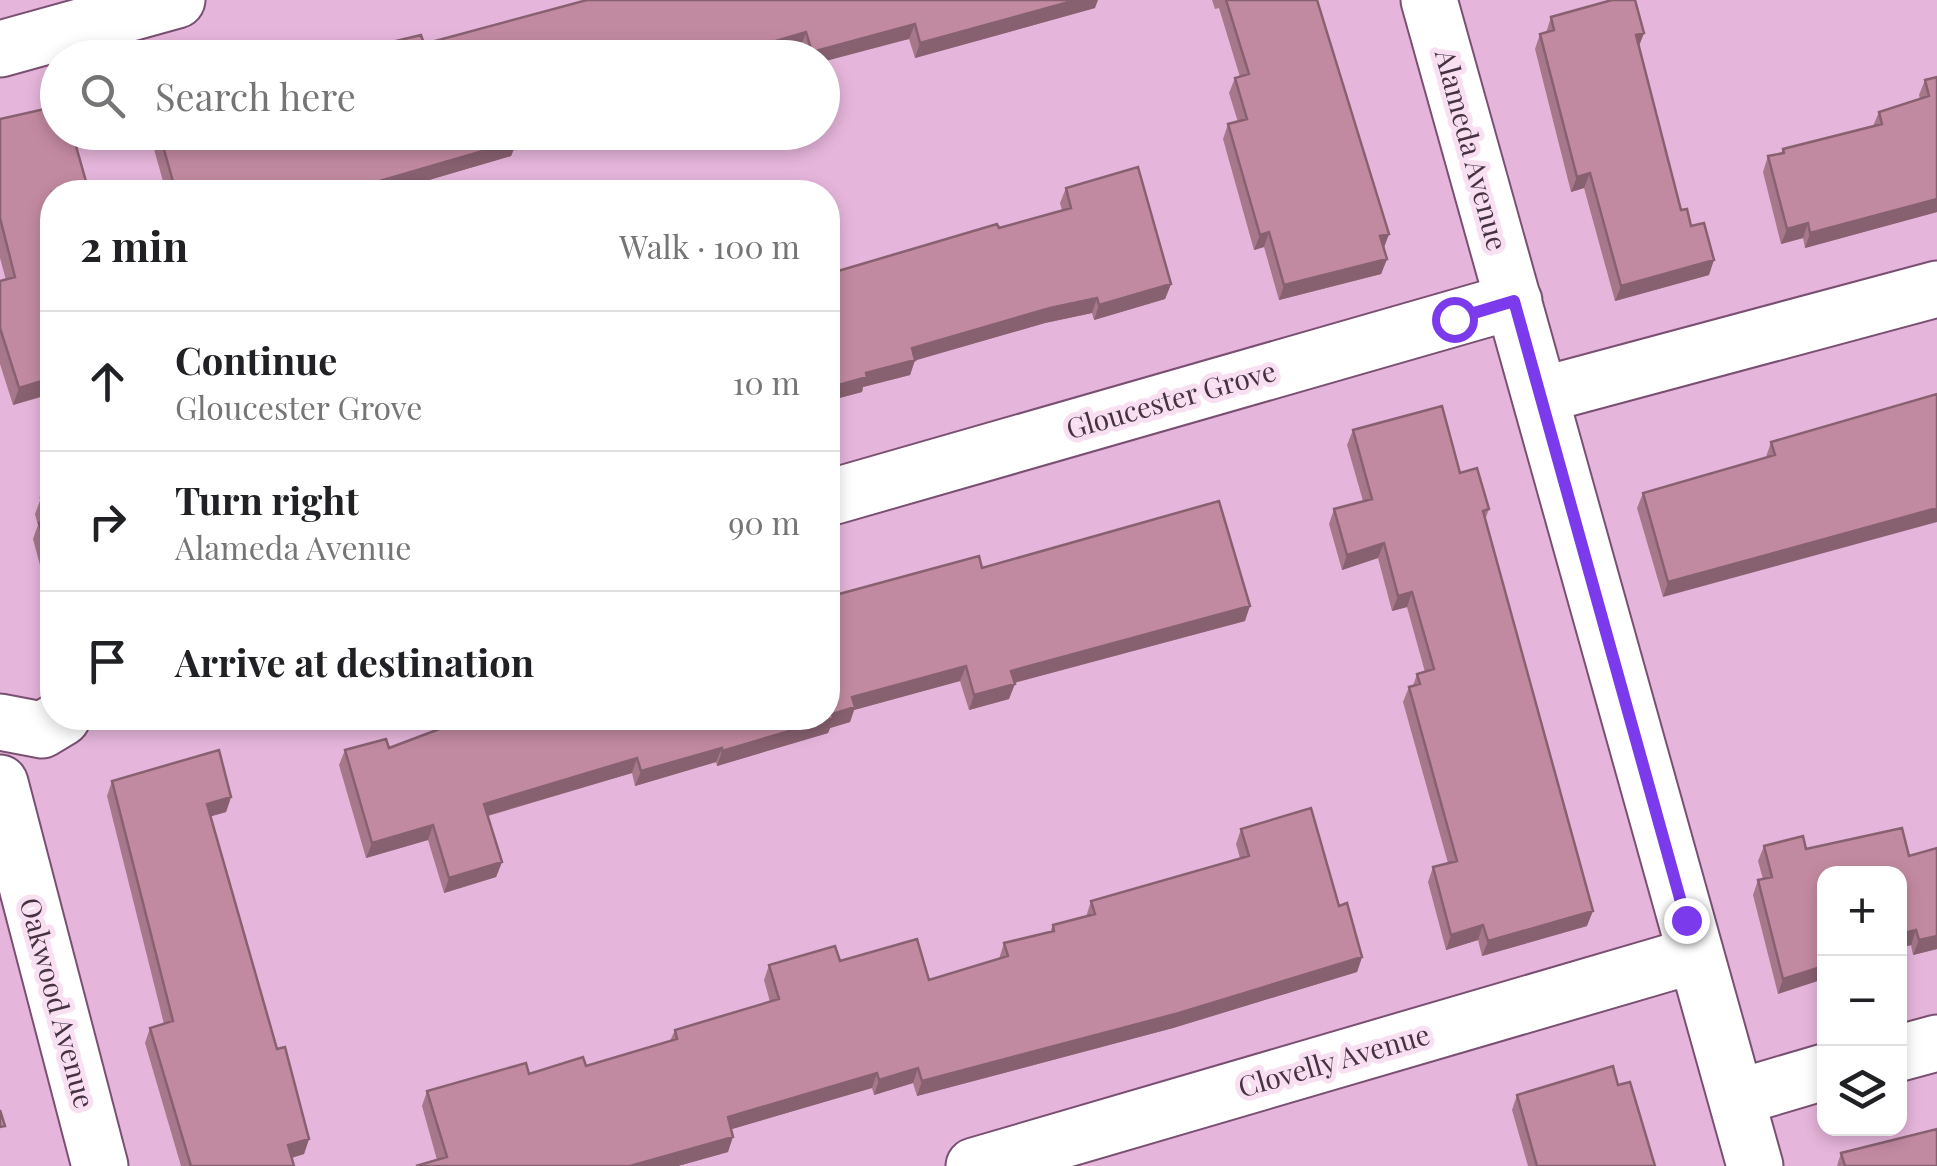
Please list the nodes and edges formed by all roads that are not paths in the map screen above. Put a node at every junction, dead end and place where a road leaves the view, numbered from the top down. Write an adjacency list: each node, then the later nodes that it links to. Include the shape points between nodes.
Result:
1 (177, 0): 3 (street)
2 (1429, 0): 5 (street, Alameda Avenue)
3 (0, 49)
4 (1937, 288): 6 (street)
5 (1514, 301): 6 (street, Alameda Avenue); 7 (street, Gloucester Grove)
6 (1542, 395): 11 (street, Alameda Avenue)
7 (840, 495)
8 (0, 722): 9 (street)
9 (40, 730)
10 (0, 783): 16 (street, Oakwood Avenue)
11 (1694, 955): 15 (street, Alameda Avenue); 17 (street, Clovelly Avenue)
12 (1937, 1043): 13 (street)
13 (1907, 1050)
14 (1817, 1074): 15 (street)
15 (1736, 1098): 18 (street, Alameda Avenue)
16 (100, 1166)
17 (974, 1166)
18 (1755, 1166)

